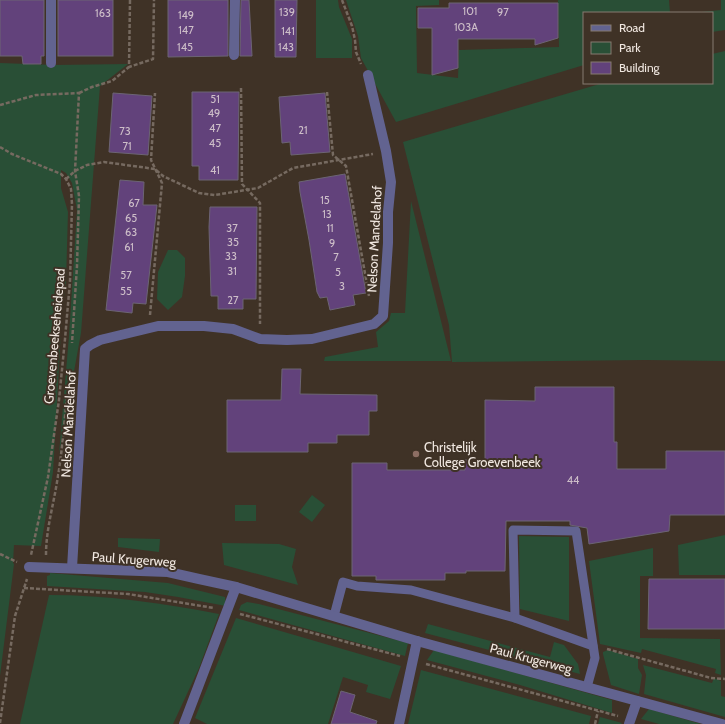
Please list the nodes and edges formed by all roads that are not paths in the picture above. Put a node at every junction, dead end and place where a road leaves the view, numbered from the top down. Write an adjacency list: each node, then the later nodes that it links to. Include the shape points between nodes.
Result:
1 (51, 0): 4 (street)
2 (234, 0): 3 (street)
3 (234, 55)
4 (51, 63)
5 (368, 75): 7 (street, Nelson Mandelahof, via 391,182 384,316 374,324 312,339 260,339 233,330 163,325 100,340 85,349)
6 (29, 567): 7 (street, Paul Krugerweg)
7 (72, 568): 8 (street, Paul Krugerweg, via 168,572)
8 (236, 587): 9 (street, Paul Krugerweg); 16 (street)
9 (334, 616): 10 (lane, via 343,582 357,586 411,590); 11 (street, Paul Krugerweg)
10 (515, 618): 12 (lane); 12 (lane, via 513,530 576,531)
11 (417, 641): 13 (street, Paul Krugerweg); 17 (street)
12 (593, 646): 13 (lane, via 594,658)
13 (586, 687): 14 (street, Paul Krugerweg)
14 (637, 701): 15 (street); 18 (street, Paul Krugerweg)
15 (629, 722)
16 (184, 724)
17 (398, 724)
18 (722, 724)

